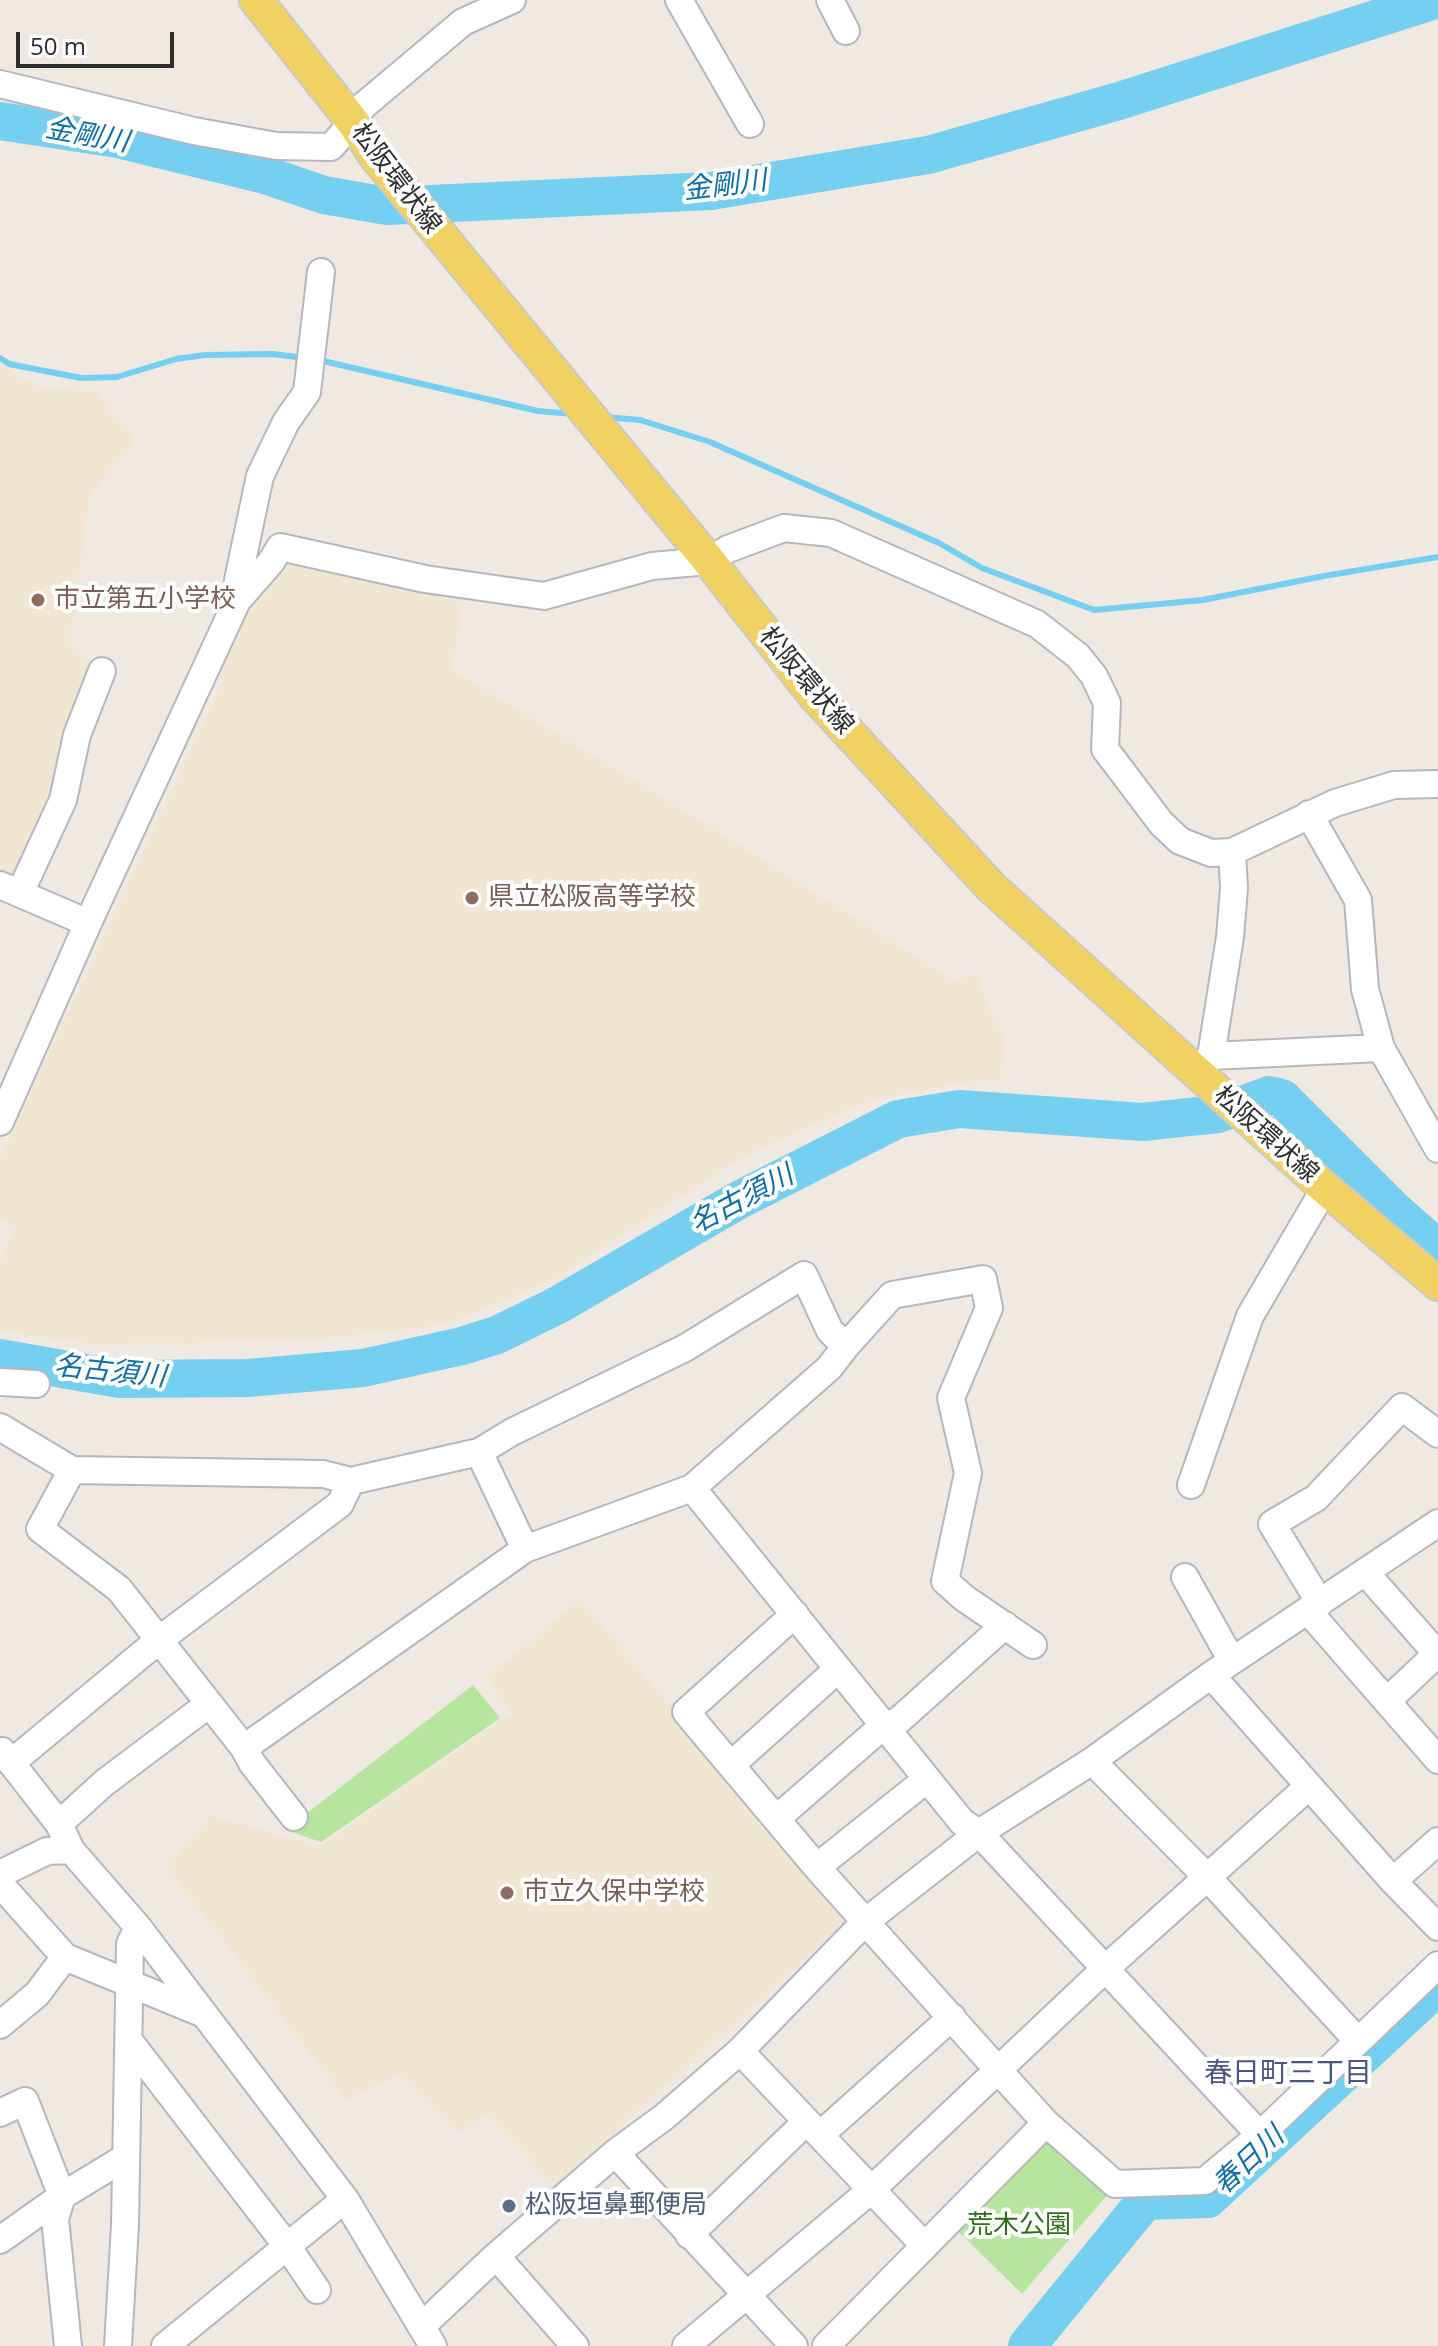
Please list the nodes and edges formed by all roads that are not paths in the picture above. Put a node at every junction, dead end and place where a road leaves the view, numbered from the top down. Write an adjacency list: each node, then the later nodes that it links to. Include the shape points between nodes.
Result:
1 (256, 0): 7 (main road, 松阪環状線)
2 (512, 0): 7 (street, via 463,22 363,106)
3 (679, 0): 8 (street)
4 (830, 0): 5 (street)
5 (846, 31)
6 (0, 84): 7 (street, via 276,146 331,147)
7 (353, 122): 10 (main road, 松阪環状線, via 487,294)
8 (750, 124)
9 (321, 272): 11 (street, via 307,392 260,476)
10 (709, 561): 11 (street, via 652,566 544,596 425,579 280,547); 15 (street, via 784,528 831,533 1037,624 1094,676 1107,703 1105,749 1161,823 1180,841 1211,853); 19 (main road, 松阪環状線, via 814,695 991,887)
11 (237, 601): 17 (street)
12 (102, 671): 16 (street, via 77,735 63,800)
13 (1438, 784): 14 (street, via 1394,785)
14 (1309, 814): 15 (street); 18 (street, via 1358,900 1365,989)
15 (1232, 852): 19 (street, via 1230,937)
16 (10, 889): 17 (street)
17 (88, 923): 20 (street)
18 (1381, 1048): 19 (street); 21 (street)
19 (1205, 1070): 22 (main road, 松阪環状線)
20 (0, 1122)
21 (1438, 1149)
22 (1325, 1188): 23 (main road, 松阪環状線); 32 (street, via 1250,1316)
23 (1438, 1284)
24 (846, 1346): 29 (street, via 830,1331 804,1275 685,1348); 33 (street, via 829,1368); 40 (street, via 892,1295 983,1279 989,1308 951,1398 968,1473 945,1581)
25 (0, 1382): 26 (street)
26 (36, 1384)
27 (0, 1427): 30 (street)
28 (1438, 1434): 38 (street, via 1402,1407 1316,1498 1272,1524)
29 (479, 1452): 31 (street); 35 (street)
30 (72, 1470): 31 (street, via 323,1474); 41 (street, via 40,1529 119,1589)
31 (351, 1481): 41 (street, via 340,1504)
32 (1191, 1485)
33 (692, 1488): 35 (street); 39 (street)
34 (1438, 1523): 36 (street)
35 (525, 1549): 49 (street)
36 (1365, 1572): 38 (street); 43 (street)
37 (1185, 1577): 44 (street)
38 (1314, 1607): 44 (street); 46 (street)
39 (795, 1614): 45 (street); 53 (street, via 686,1712)
40 (1005, 1625): 42 (street); 48 (street, via 898,1721)
41 (159, 1640): 47 (street); 51 (street)
42 (1033, 1645)
43 (1437, 1654): 46 (street)
44 (1222, 1668): 52 (street); 55 (street)
45 (838, 1669): 48 (street); 53 (street)
46 (1387, 1701): 50 (street)
47 (209, 1704): 49 (street); 58 (street)
48 (883, 1726): 54 (street); 57 (street)
49 (244, 1748): 56 (street)
50 (1436, 1754)
51 (6, 1756): 58 (street)
52 (1092, 1761): 59 (street); 64 (street)
53 (731, 1765): 57 (street)
54 (927, 1779): 59 (street, via 962,1822); 62 (street)
55 (1309, 1786): 64 (street); 65 (street)
56 (294, 1817)
57 (776, 1819): 62 (street)
58 (59, 1824): 61 (street)
59 (979, 1833): 67 (street); 72 (street)
60 (1438, 1841): 65 (street)
61 (71, 1850): 63 (street, via 47,1851); 68 (street)
62 (817, 1867): 67 (street)
63 (0, 1874)
64 (1208, 1878): 72 (street); 77 (street)
65 (1393, 1881): 69 (street)
66 (0, 1884): 70 (street)
67 (865, 1922): 75 (street); 79 (street)
68 (138, 1927): 73 (street, via 130,1944); 74 (street)
69 (1438, 1927)
70 (65, 1957): 73 (street); 76 (street, via 37,1994)
71 (1438, 1965): 77 (street)
72 (1106, 1968): 80 (street); 84 (street)
73 (131, 1985): 74 (street); 78 (street)
74 (205, 2015): 89 (street)
75 (952, 2017): 80 (street); 83 (street)
76 (0, 2025)
77 (1357, 2040): 84 (street)
78 (130, 2042): 86 (street); 93 (street)
79 (740, 2051): 83 (street); 85 (street)
80 (998, 2070): 82 (street); 87 (street)
81 (0, 2113): 88 (street, via 25,2101)
82 (1046, 2123): 84 (street, via 1115,2184 1205,2181); 92 (street)
83 (813, 2128): 87 (street); 90 (street)
84 (1260, 2135)
85 (615, 2153): 90 (street); 94 (street)
86 (126, 2157): 88 (street); 99 (street)
87 (871, 2190): 92 (street); 96 (street)
88 (62, 2196): 91 (street); 98 (street, via 55,2219)
89 (345, 2199): 93 (street); 97 (street)
90 (689, 2235): 96 (street)
91 (0, 2240)
92 (924, 2245): 104 (street)
93 (287, 2246): 95 (street); 100 (street)
94 (496, 2256): 97 (street); 101 (street)
95 (317, 2290)
96 (746, 2294): 102 (street); 103 (street)
97 (428, 2336)
98 (68, 2346)
99 (118, 2346)
100 (165, 2346)
101 (575, 2346)
102 (686, 2346)
103 (794, 2346)
104 (826, 2346)

